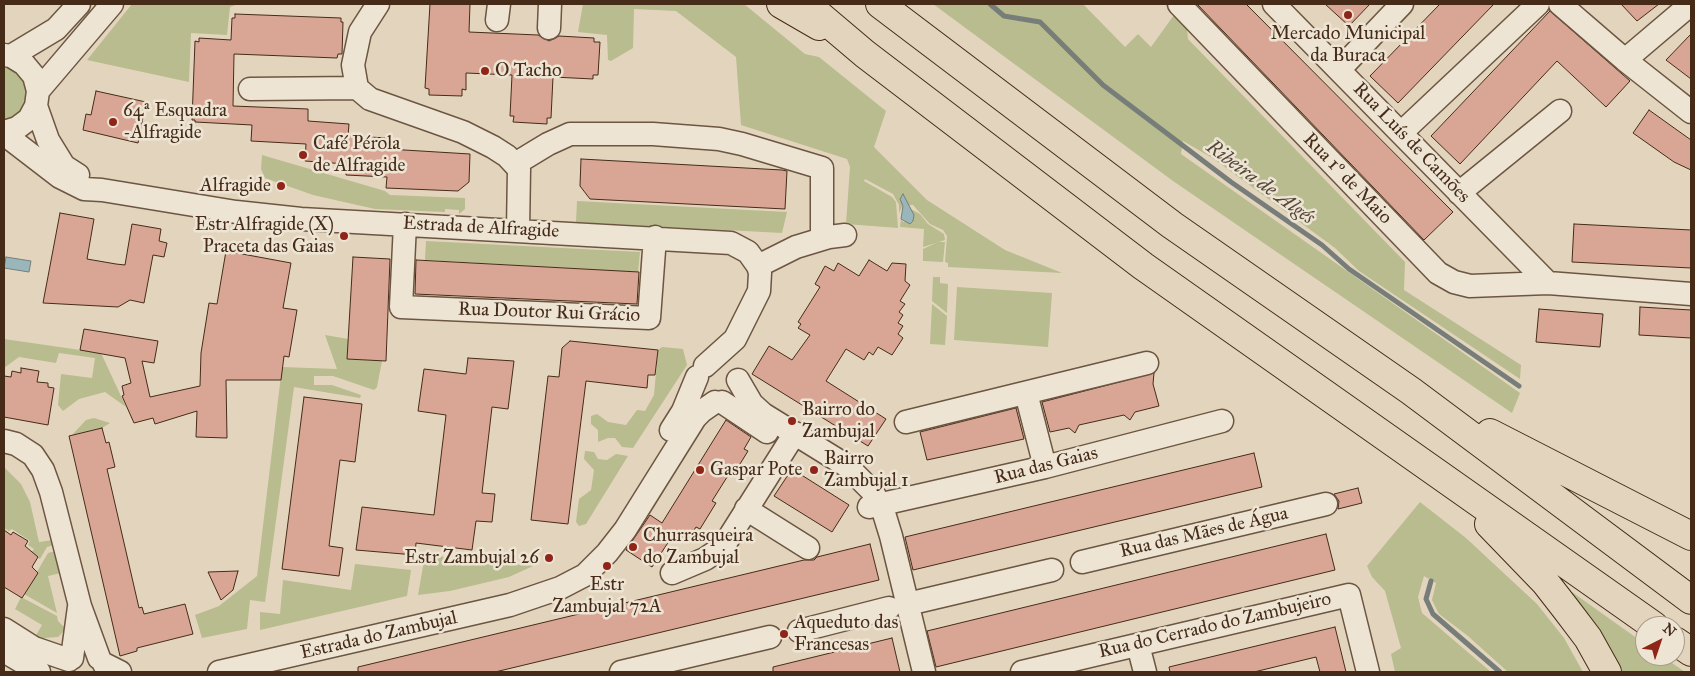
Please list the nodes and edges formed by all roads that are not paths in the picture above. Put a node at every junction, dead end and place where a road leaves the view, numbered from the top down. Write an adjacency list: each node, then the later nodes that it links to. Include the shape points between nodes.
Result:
1 (79, 4): 16 (street, via 56,29)
2 (112, 4): 21 (street)
3 (378, 4): 19 (street, via 360,32 353,64)
4 (550, 4): 14 (street)
5 (782, 4): 15 (highway)
6 (806, 4): 15 (highway)
7 (1178, 4): 35 (street, Rua 1º de Maio, via 1438,273 1470,286)
8 (1274, 4): 18 (street, Rua Luís de Camões)
9 (1402, 4): 18 (street)
10 (1538, 4): 25 (street)
11 (1691, 4): 17 (street)
12 (881, 5): 41 (highway, via 1172,225)
13 (1574, 8): 17 (street)
14 (549, 28)
15 (865, 54): 49 (highway, via 1143,266)
16 (8, 56): 21 (street, Estrada de Alfragide, via 24,64 34,76)
17 (1625, 60): 23 (street)
18 (1339, 70): 25 (street, Rua Luís de Camões)
19 (357, 88): 20 (street); 26 (street, via 370,99 462,132)
20 (250, 89)
21 (37, 98): 24 (street, via 29,119); 27 (street, Estrada de Alfragide, via 48,140 64,166)
22 (1560, 112): 28 (street)
23 (1691, 112)
24 (4, 133): 27 (street, Estrada de Alfragide, via 60,177 84,189)
25 (1401, 133): 28 (street, Rua Luís de Camões)
26 (516, 164): 30 (street, via 520,177); 33 (street, via 570,134 696,137 742,144 822,168)
27 (102, 190): 29 (street, Estrada de Alfragide, via 271,216)
28 (1459, 192): 35 (street, Rua Luís de Camões)
29 (405, 224): 30 (street, Estrada de Alfragide); 32 (street, Rua Doutor Rui Grácio, via 401,306 649,318)
30 (518, 230): 32 (street, Estrada de Alfragide)
31 (845, 235): 33 (street)
32 (655, 237): 34 (street, Estrada de Alfragide, via 731,243 748,252)
33 (822, 239): 34 (street, via 796,247)
34 (758, 266): 37 (street, Estrada do Zambujal, via 759,291)
35 (1548, 282): 36 (street)
36 (1691, 294)
37 (735, 338): 39 (street, Estrada do Zambujal); 40 (street, Estrada do Zambujal, via 732,357)
38 (1147, 364): 42 (street)
39 (701, 371): 40 (street, via 718,362 731,367); 43 (street, via 698,391 708,401); 58 (street, Estrada do Zambujal, via 683,411 608,528 583,560 561,580)
40 (736, 376): 43 (street, via 734,394); 46 (street, via 752,404)
41 (1411, 391): 53 (highway); 59 (highway)
42 (1026, 393): 45 (street); 48 (street)
43 (718, 402): 46 (street); 58 (street, Estrada do Zambujal, via 695,418 607,553 584,575 560,588)
44 (1222, 421): 48 (street, Rua das Gaias)
45 (906, 422)
46 (791, 439): 51 (street); 52 (street)
47 (4, 441): 61 (street, via 16,444 33,455 43,470)
48 (1045, 467): 51 (street, Rua das Gaias)
49 (1454, 486): 63 (highway); 79 (highway, via 1550,589 1588,638)
50 (1326, 504): 55 (street, Rua das Mães de Água)
51 (875, 506): 74 (street); 75 (street, via 891,536)
52 (746, 509): 54 (street); 57 (street, via 722,547 705,559)
53 (1691, 536)
54 (808, 548)
55 (1082, 562)
56 (1052, 570): 60 (street)
57 (672, 573)
58 (537, 594): 72 (street, Estrada do Zambujal, via 500,607)
59 (1691, 600)
60 (912, 603)
61 (80, 606): 69 (street); 70 (street)
62 (889, 608): 65 (street)
63 (1640, 616)
64 (4, 629): 69 (street, via 34,648)
65 (799, 631)
66 (770, 637): 73 (street)
67 (1138, 645): 76 (street, Rua do Cerrado do Zambujeiro); 77 (street); 78 (street, Rua do Cerrado do Zambujeiro, via 1349,595)
68 (4, 651): 71 (street)
69 (68, 663): 70 (street, via 84,653)
70 (107, 666)
71 (38, 672)
72 (219, 672)
73 (621, 672)
74 (910, 672)
75 (924, 672)
76 (1022, 672)
77 (1145, 672)
78 (1368, 672)
79 (1607, 672)

